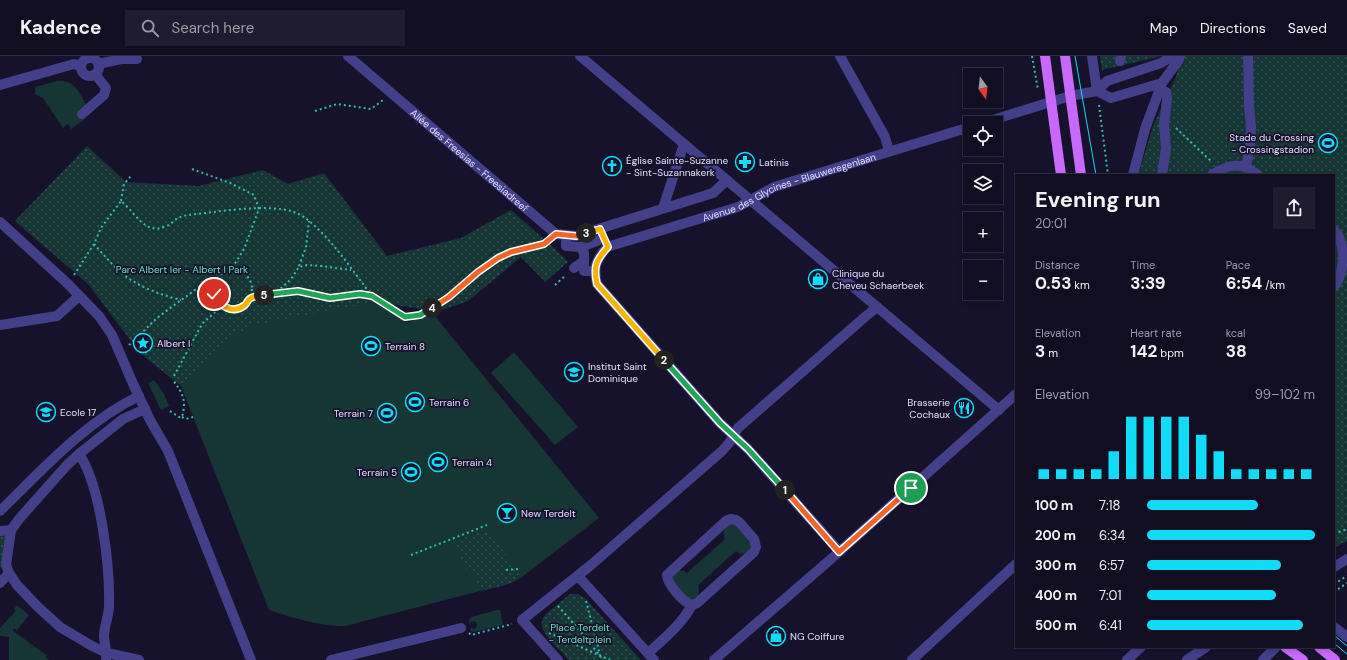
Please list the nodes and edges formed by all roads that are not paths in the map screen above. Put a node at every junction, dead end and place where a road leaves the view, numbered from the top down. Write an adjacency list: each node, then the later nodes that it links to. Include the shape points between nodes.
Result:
1 (348, 56): 35 (street, Allée des Freesias - Freesiadreef, via 556,234 576,236)
2 (580, 56): 22 (street)
3 (840, 56): 23 (street, via 885,137)
4 (1045, 56): 18 (main road)
5 (1065, 56): 17 (main road)
6 (1092, 56): 16 (street)
7 (1173, 56): 16 (street, via 1161,64 1107,81)
8 (1180, 56): 15 (street)
9 (1248, 56): 24 (street, via 1250,146)
10 (137, 59): 11 (street, via 121,59)
11 (98, 64): 12 (street, via 96,60 89,58 85,59); 13 (street)
12 (81, 66): 13 (street, via 84,74); 14 (street, via 74,64)
13 (96, 74): 19 (street, via 106,88 104,95)
14 (0, 85)
15 (1164, 87): 16 (street, via 1111,98); 27 (street, via 1145,129); 28 (street, via 1167,99 1164,121 1166,148)
16 (1097, 91): 17 (street)
17 (1070, 96): 18 (street); 26 (main road)
18 (1052, 103): 20 (street); 25 (main road)
19 (82, 114)
20 (1003, 117)
21 (963, 129): 23 (street, Avenue des Glycines - Blauweregenlaan)
22 (684, 144): 31 (street); 33 (street)
23 (889, 151): 32 (street, Avenue des Glycines - Blauweregenlaan, via 774,187)
24 (1246, 167): 29 (street, via 1236,165); 30 (street)
25 (1061, 174)
26 (1081, 174)
27 (1133, 174)
28 (1162, 174)
29 (1214, 174)
30 (1256, 174)
31 (727, 180): 32 (street); 33 (street, Avenue des Glycines - Blauweregenlaan, via 713,193)
32 (751, 199): 40 (street, Avenue des Glycines - Blauweregenlaan, via 738,207); 47 (street)
33 (663, 208): 35 (street, Avenue des Glycines - Blauweregenlaan)
34 (0, 222): 46 (street)
35 (600, 229): 40 (street)
36 (1335, 231): 44 (street, via 1341,239)
37 (599, 240): 39 (street)
38 (566, 242): 39 (street, via 566,246)
39 (581, 247): 41 (street)
40 (608, 247): 53 (street, via 598,257 594,272 597,284)
41 (584, 261): 42 (street); 43 (street, via 584,271)
42 (574, 268)
43 (590, 271)
44 (1344, 277): 45 (street)
45 (1335, 286)
46 (79, 296): 48 (street, via 57,316); 50 (street, via 112,335)
47 (877, 307): 52 (street); 53 (street, via 738,428)
48 (0, 325)
49 (1015, 395): 52 (street)
50 (139, 396): 51 (street); 55 (street, via 108,414 61,451)
51 (145, 409): 54 (street, via 123,419); 77 (street, via 168,451)
52 (999, 410): 58 (street)
53 (733, 436): 58 (street, via 748,449); 63 (street, via 722,451)
54 (79, 454): 56 (street); 74 (street, via 95,492 103,528 109,572 109,607 104,636)
55 (0, 510)
56 (10, 530): 57 (street); 62 (street, via 6,565)
57 (0, 531)
58 (839, 552): 80 (street)
59 (1347, 559): 61 (street)
60 (1015, 565): 81 (street)
61 (1335, 565)
62 (9, 574): 64 (street); 74 (street, via 60,627)
63 (578, 576): 75 (street); 79 (street, via 522,620)
64 (0, 583)
65 (692, 605): 65 (street, via 754,552 754,539 736,520 726,521 667,575 670,585); 75 (street, via 685,618)
66 (461, 628): 78 (street)
67 (1335, 628): 68 (street)
68 (1347, 637)
69 (1140, 648): 82 (street)
70 (1205, 648): 83 (street)
71 (1275, 648): 84 (street)
72 (1286, 648): 85 (main road)
73 (1320, 648): 86 (main road)
74 (107, 656): 76 (street)
75 (651, 656)
76 (139, 660)
77 (251, 660)
78 (330, 660)
79 (558, 660)
80 (714, 660)
81 (912, 660)
82 (1127, 660)
83 (1187, 660)
84 (1263, 660)
85 (1303, 660)
86 (1335, 660)

